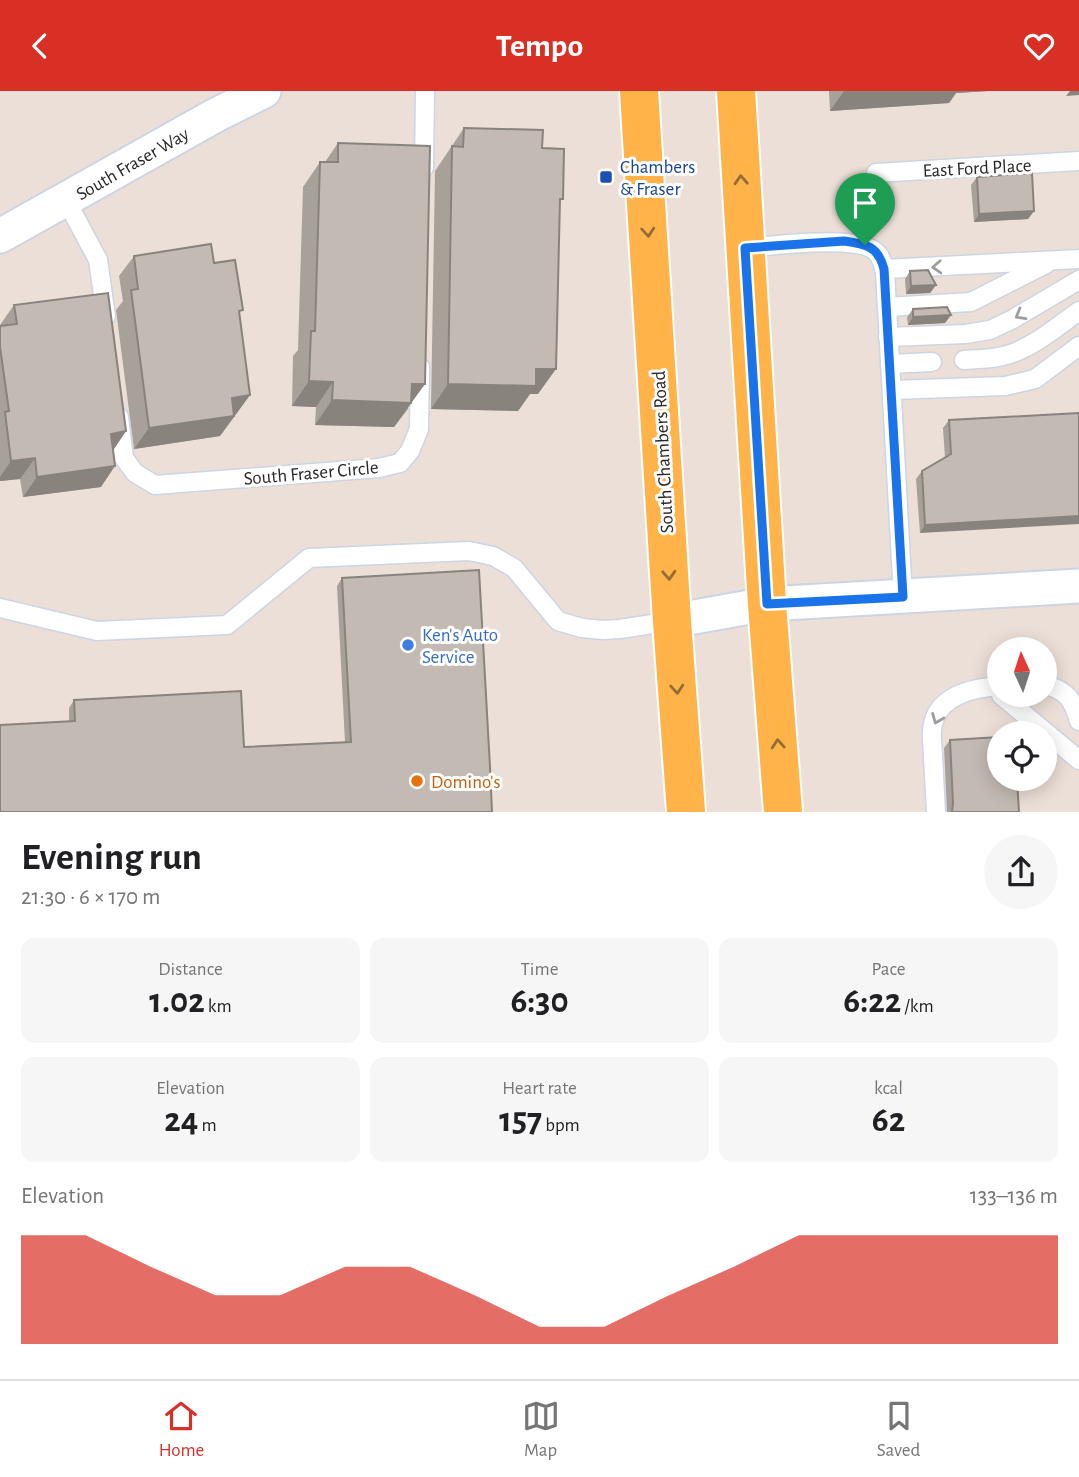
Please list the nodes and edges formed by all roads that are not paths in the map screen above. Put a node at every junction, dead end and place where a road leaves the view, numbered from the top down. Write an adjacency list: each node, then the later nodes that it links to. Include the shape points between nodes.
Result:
1 (264, 91): 8 (street, South Fraser Way)
2 (425, 91): 7 (lane)
3 (639, 91): 30 (main road, South Chambers Road, one-way to 30)
4 (736, 91): 10 (main road, one-way to 4)
5 (1079, 161): 6 (lane, East Ford Place)
6 (876, 173)
7 (423, 185)
8 (66, 200): 9 (street, South Fraser Way); 18 (lane, via 98,260)
9 (0, 236)
10 (745, 248): 13 (lane, via 844,241 874,250); 28 (main road)
11 (1079, 259): 12 (lane)
12 (1052, 261): 13 (lane, one-way to 13); 15 (lane, via 971,302)
13 (884, 269): 15 (lane)
14 (1079, 280): 17 (lane, one-way to 17, via 990,330)
15 (887, 307): 17 (lane)
16 (1079, 311): 21 (lane, via 1013,353)
17 (888, 337): 23 (lane)
18 (108, 339)
19 (1079, 346): 24 (lane, via 1035,379 1005,386)
20 (421, 348): 25 (lane, South Fraser Circle, via 419,429 400,463 379,468 155,485 135,473 124,458)
21 (964, 360)
22 (932, 362): 23 (lane)
23 (890, 364): 24 (lane)
24 (892, 390): 27 (lane)
25 (117, 405)
26 (1079, 586): 27 (street)
27 (903, 597): 28 (street)
28 (767, 604): 30 (street); 37 (main road, one-way to 28)
29 (0, 608): 30 (lane, via 97,631 227,625 309,558 470,551 513,568 558,621 603,630)
30 (672, 621): 36 (main road, South Chambers Road, one-way to 36)
31 (987, 690): 38 (lane, one-way to 38, via 954,697 937,713 932,732)
32 (1057, 690): 34 (lane, via 1070,697)
33 (1018, 707): 35 (lane)
34 (1079, 721)
35 (1079, 760)
36 (686, 812)
37 (783, 812)
38 (936, 812)

